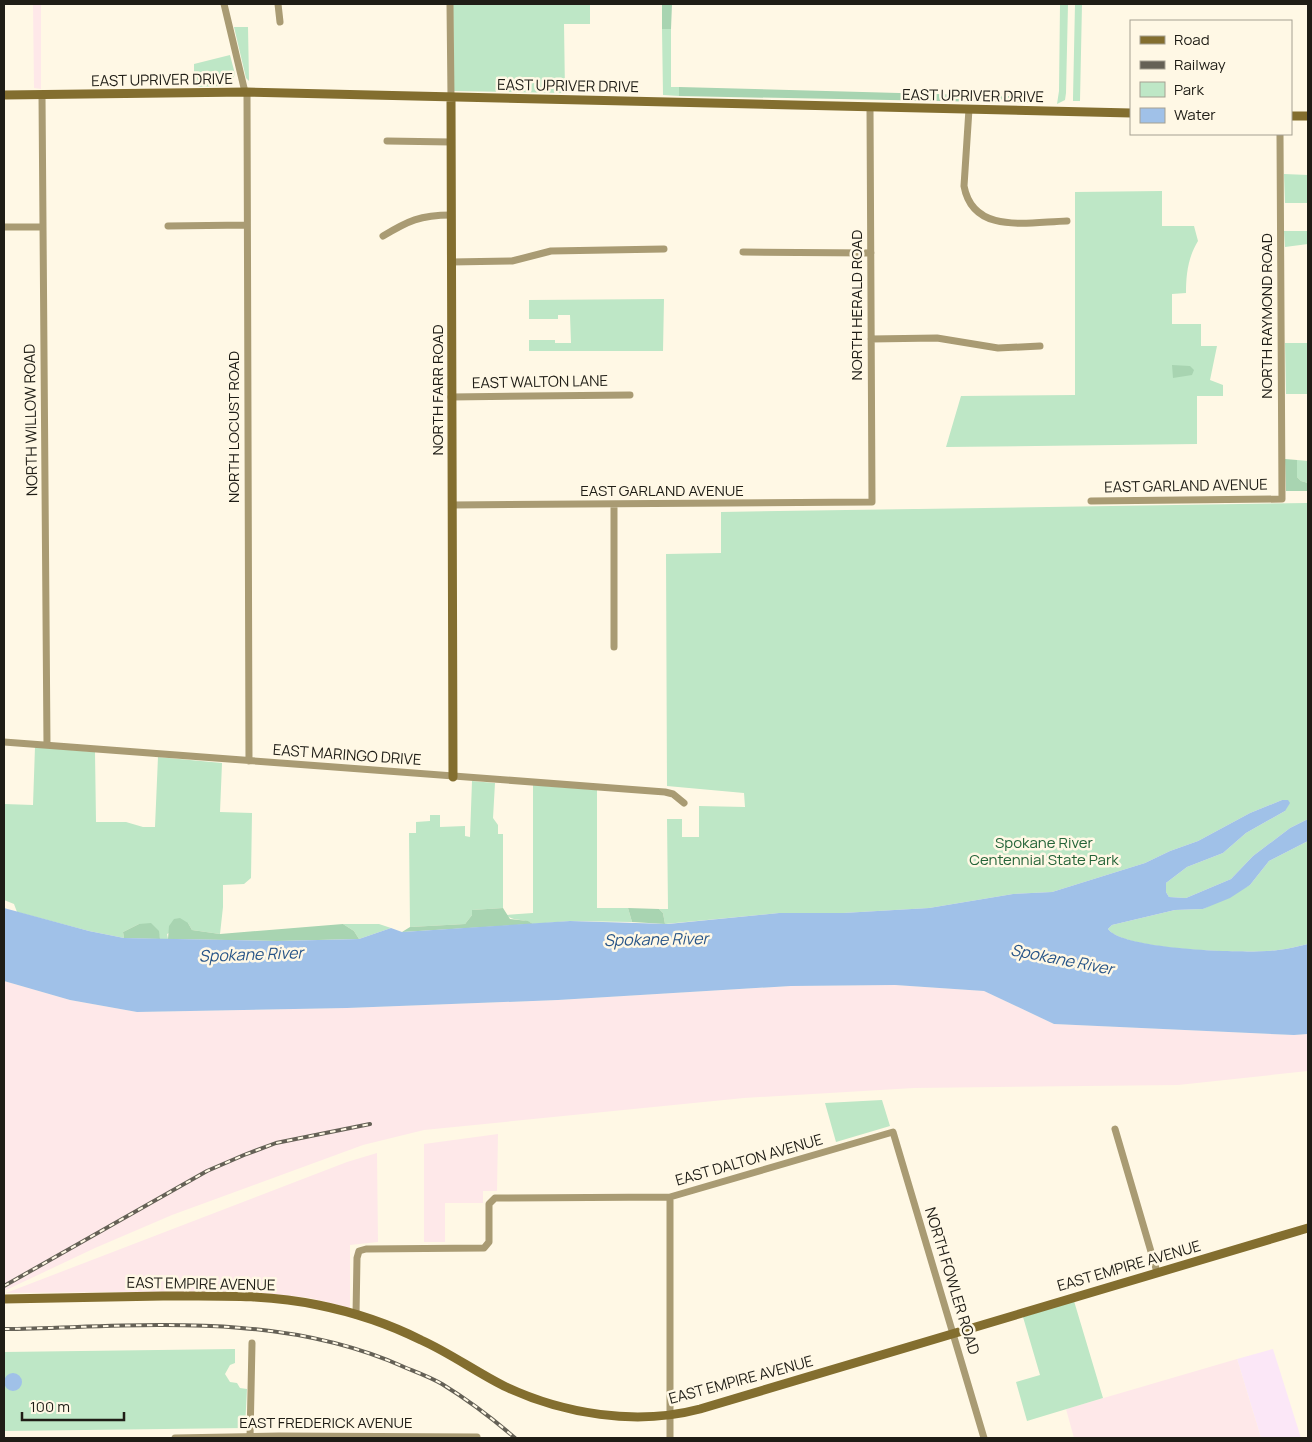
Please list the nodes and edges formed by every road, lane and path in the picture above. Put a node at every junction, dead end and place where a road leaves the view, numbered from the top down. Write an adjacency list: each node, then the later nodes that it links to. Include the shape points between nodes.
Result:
1 (224, 4): 5 (street, NORTH LOCUST ROAD)
2 (278, 4): 4 (street)
3 (450, 4): 8 (street, NORTH FARR ROAD)
4 (280, 22)
5 (246, 92): 6 (street, EAST UPRIVER DRIVE); 8 (street, EAST UPRIVER DRIVE); 19 (street, NORTH LOCUST ROAD)
6 (42, 94): 7 (street, EAST UPRIVER DRIVE); 22 (street, NORTH WILLOW ROAD)
7 (4, 95)
8 (451, 97): 9 (street, EAST UPRIVER DRIVE); 16 (street, NORTH FARR ROAD)
9 (870, 107): 10 (street, EAST UPRIVER DRIVE); 26 (street, NORTH HERALD ROAD)
10 (969, 109): 11 (street, EAST UPRIVER DRIVE); 18 (street, via 964,186 966,198 978,214 1005,222)
11 (1130, 113)
12 (1292, 116): 13 (street)
13 (1308, 116)
14 (1280, 135): 32 (street, NORTH RAYMOND ROAD)
15 (387, 141): 16 (street)
16 (451, 142): 17 (street, NORTH FARR ROAD)
17 (450, 215): 23 (street, via 415,218); 27 (street, NORTH FARR ROAD)
18 (1067, 221)
19 (248, 225): 20 (street); 40 (street, NORTH LOCUST ROAD)
20 (168, 226)
21 (4, 227): 22 (street)
22 (43, 227): 39 (street, NORTH WILLOW ROAD)
23 (383, 236)
24 (664, 249): 27 (street, via 551,251 512,261)
25 (743, 252): 26 (street)
26 (871, 253): 28 (street, NORTH HERALD ROAD)
27 (451, 262): 31 (street, NORTH FARR ROAD)
28 (871, 339): 29 (street, via 937,338 998,348); 34 (street, NORTH HERALD ROAD)
29 (1040, 346)
30 (630, 395): 31 (street, EAST WALTON LANE)
31 (452, 397): 35 (street, NORTH FARR ROAD)
32 (1282, 499): 33 (street, EAST GARLAND AVENUE)
33 (1091, 501)
34 (872, 502): 36 (street, EAST GARLAND AVENUE)
35 (452, 505): 36 (street, EAST GARLAND AVENUE); 41 (street, NORTH FARR ROAD)
36 (614, 505): 37 (street)
37 (614, 647)
38 (4, 742): 39 (street, EAST MARINGO DRIVE)
39 (47, 745): 40 (street, EAST MARINGO DRIVE)
40 (249, 761): 41 (street, EAST MARINGO DRIVE)
41 (453, 777): 42 (street, EAST MARINGO DRIVE, via 665,792)
42 (684, 803)
43 (1115, 1128): 47 (street)
44 (892, 1132): 45 (street, EAST DALTON AVENUE); 50 (street, NORTH FOWLER ROAD)
45 (670, 1197): 49 (street, EAST DALTON AVENUE, via 501,1198 491,1201 487,1246 479,1249 359,1251); 52 (street)
46 (1308, 1228): 47 (street, EAST EMPIRE AVENUE)
47 (1157, 1272): 50 (street, EAST EMPIRE AVENUE)
48 (4, 1299): 49 (street, EAST EMPIRE AVENUE, via 240,1296 302,1302)
49 (356, 1315): 52 (street, EAST EMPIRE AVENUE, via 420,1339 504,1385 546,1403 602,1414)
50 (952, 1333): 52 (street, EAST EMPIRE AVENUE, via 700,1409); 57 (street, NORTH FOWLER ROAD)
51 (252, 1343): 55 (street)
52 (670, 1415): 56 (street)
53 (477, 1437): 55 (street, EAST FREDERICK AVENUE)
54 (175, 1438): 55 (street, EAST FREDERICK AVENUE)
55 (250, 1438)
56 (670, 1438)
57 (984, 1438)

